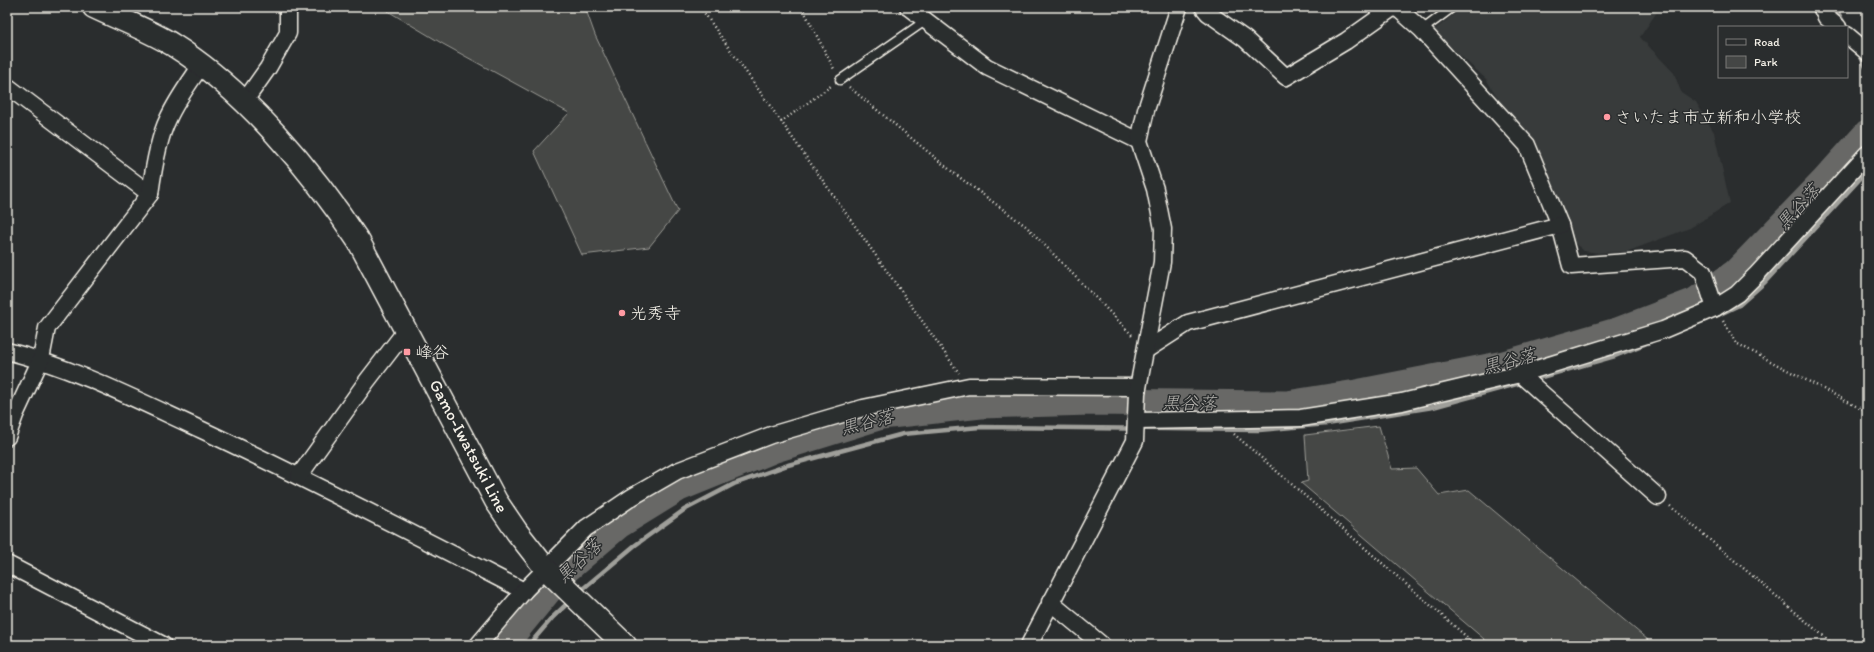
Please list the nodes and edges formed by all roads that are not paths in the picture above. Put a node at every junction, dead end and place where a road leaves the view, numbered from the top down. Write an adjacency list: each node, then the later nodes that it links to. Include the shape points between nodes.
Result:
1 (94, 7): 14 (main road, Gamo-Iwatsuki Line, via 172,44)
2 (288, 7): 17 (street, via 288,33)
3 (908, 7): 9 (street)
4 (1179, 7): 18 (street, via 1146,110)
5 (1203, 7): 6 (street, via 1245,39 1286,77 1346,41)
6 (1395, 7): 11 (street)
7 (1453, 7): 11 (lane)
8 (1821, 7): 10 (street, via 1826,17)
9 (924, 21): 15 (lane); 18 (street, via 987,67)
10 (1837, 26)
11 (1422, 30): 21 (street, via 1527,145)
12 (1848, 36): 13 (street)
13 (1867, 52)
14 (202, 64): 17 (main road, Gamo-Iwatsuki Line); 20 (street, via 178,99 167,121 153,169)
15 (840, 80)
16 (7, 86): 20 (street)
17 (244, 102): 23 (main road, Gamo-Iwatsuki Line, via 291,152 338,210 359,242)
18 (1140, 141): 24 (street, via 1155,190 1163,229 1162,262)
19 (1867, 154): 22 (street, via 1757,274 1737,294)
20 (150, 194): 26 (street, via 47,328)
21 (1560, 225): 22 (street, via 1571,266 1685,258 1703,272); 24 (street, via 1188,323)
22 (1715, 308): 27 (street, via 1663,330)
23 (407, 329): 31 (street); 34 (main road, Gamo-Iwatsuki Line, via 496,501 517,532)
24 (1146, 350): 28 (street)
25 (7, 351): 26 (street)
26 (41, 360): 30 (street); 31 (street, via 143,403)
27 (1520, 374): 29 (street, via 1402,402 1301,418); 32 (street)
28 (1138, 390): 29 (street); 34 (street, via 969,386 863,408 771,435 676,471 632,497 586,528)
29 (1137, 417): 36 (street, via 1135,441)
30 (7, 437)
31 (299, 476): 35 (street)
32 (1658, 497)
33 (7, 564): 37 (street)
34 (554, 577): 35 (street); 39 (main road, Gamo-Iwatsuki Line)
35 (524, 591): 38 (street)
36 (1050, 602): 40 (street); 41 (street)
37 (163, 645)
38 (478, 645)
39 (625, 645)
40 (1029, 645)
41 (1102, 645)

